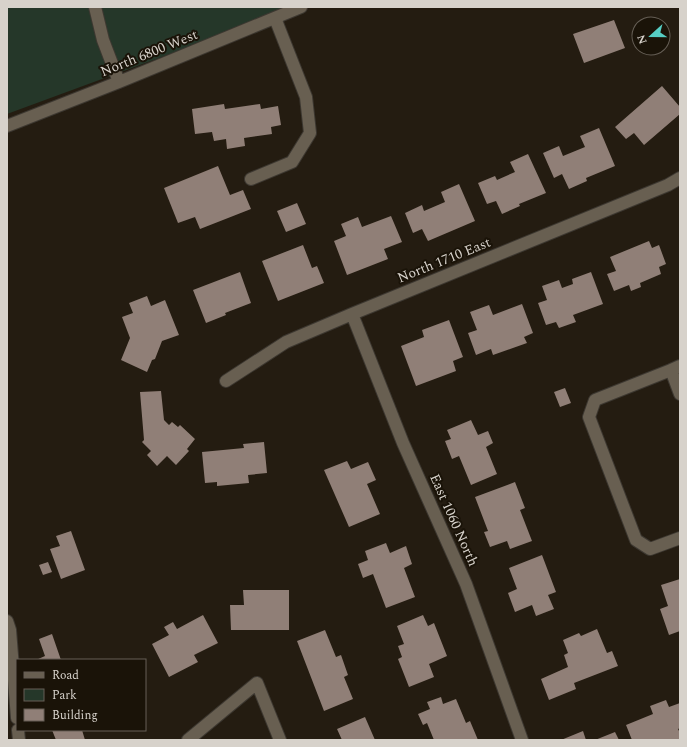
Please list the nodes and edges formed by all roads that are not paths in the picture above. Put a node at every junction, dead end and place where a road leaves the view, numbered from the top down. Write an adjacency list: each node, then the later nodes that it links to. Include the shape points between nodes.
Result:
1 (95, 7): 4 (street, via 103,40)
2 (301, 7): 3 (street, North 6800 West)
3 (275, 18): 4 (street, North 6800 West); 7 (street, via 306,96 310,133 292,162)
4 (119, 82): 5 (street, North 6800 West)
5 (7, 126)
6 (680, 178): 8 (street, North 1710 East)
7 (251, 179)
8 (352, 314): 10 (street, North 1710 East, via 286,342); 17 (street, East 1060 North, via 403,443 466,584)
9 (675, 368): 11 (street); 12 (street, via 595,400 589,417 636,540 650,549)
10 (226, 381)
11 (680, 394)
12 (680, 538)
13 (7, 621): 14 (street, via 10,630)
14 (16, 705)
15 (188, 740): 16 (street, via 257,683)
16 (280, 740)
17 (522, 740)

